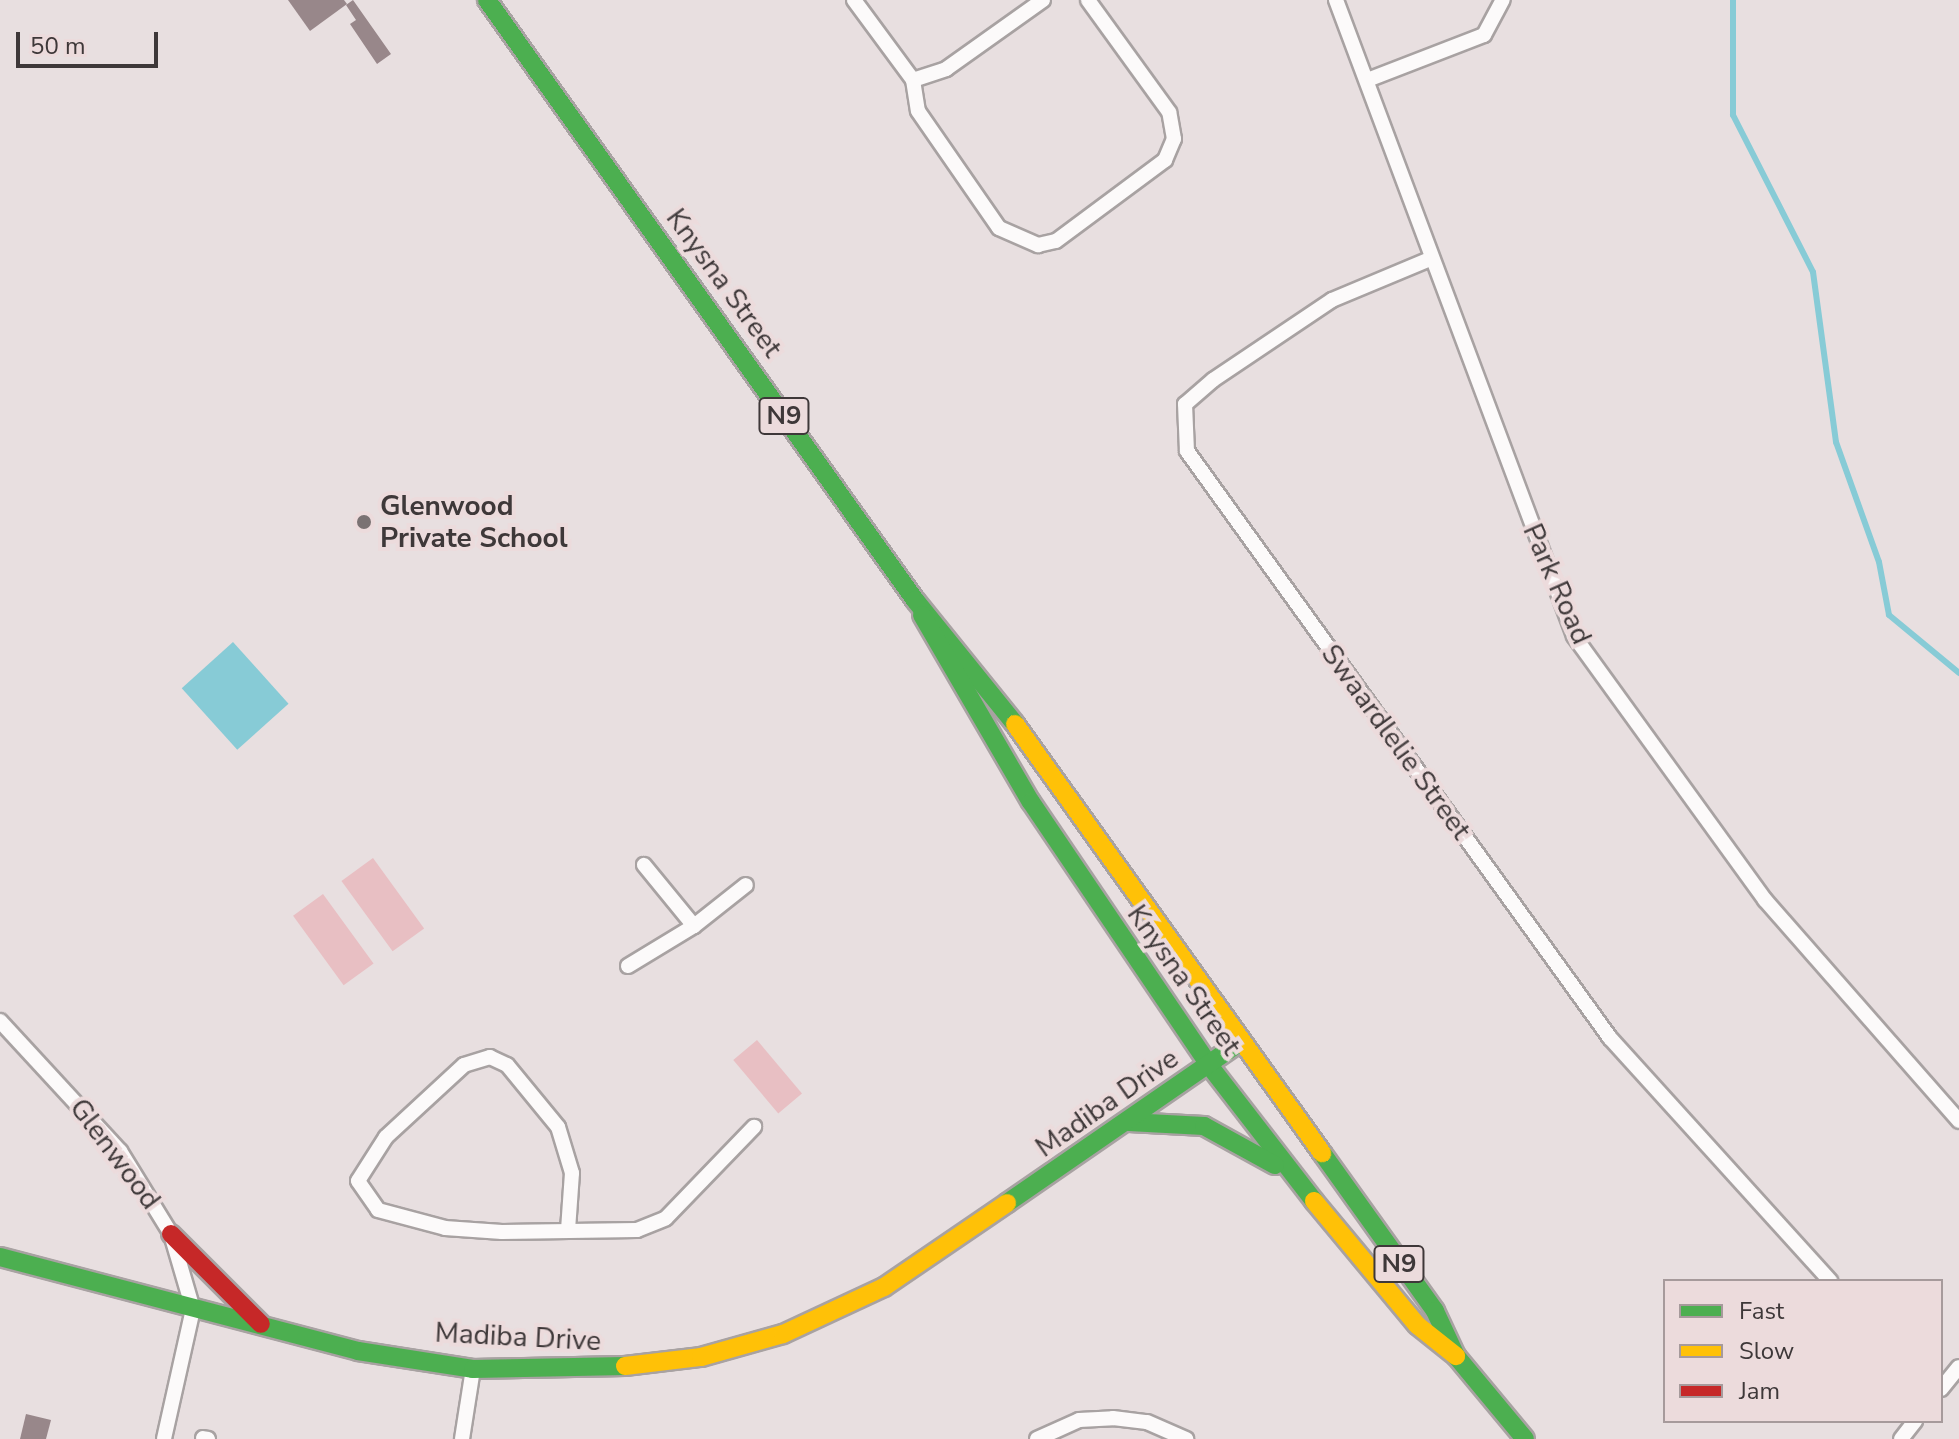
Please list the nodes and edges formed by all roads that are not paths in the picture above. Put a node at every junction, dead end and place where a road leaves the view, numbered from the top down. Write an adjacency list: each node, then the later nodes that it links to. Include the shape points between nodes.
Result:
1 (487, 0): 10 (main road, Knysna Street / N9)
2 (854, 0): 8 (street)
3 (1043, 0): 8 (street, via 946,69)
4 (1088, 0): 8 (street, via 1169,112 1174,139 1165,160 1056,241 1038,245 999,228 918,111)
5 (1336, 0): 7 (street, Park Road)
6 (1503, 0): 7 (street, via 1484,35)
7 (1370, 79): 9 (street, Park Road)
8 (913, 80)
9 (1430, 259): 18 (street, Park Road, via 1574,636 1765,900); 25 (street, Swaardlelie Street, via 1332,300 1213,380 1185,404 1187,451 1610,1038)
10 (915, 600): 16 (main road, Knysna Street / N9, via 961,648); 17 (main road, Knysna Street / N9, via 941,658 1031,802)
11 (644, 865): 13 (street)
12 (746, 885): 13 (street)
13 (694, 926): 14 (street)
14 (628, 966)
15 (0, 1021): 23 (street, Glenwood, via 120,1151)
16 (1242, 1041): 17 (main road, Madiba Drive); 28 (main road, Knysna Street / N9, via 1435,1311)
17 (1209, 1065): 19 (main road, Madiba Drive); 21 (main road, Knysna Street / N9)
18 (1959, 1121)
19 (1129, 1122): 21 (main road, via 1223,1132); 30 (main road, Madiba Drive, via 884,1287 783,1334 625,1370)
20 (754, 1127): 22 (street, via 666,1218 637,1230)
21 (1296, 1179): 28 (main road, Knysna Street / N9, via 1417,1325)
22 (568, 1230): 22 (street, via 445,1228 378,1210 358,1181 386,1137 430,1095 464,1065 490,1057 514,1072 558,1127 572,1173)
23 (171, 1234): 26 (street, Glenwood); 27 (main road)
24 (0, 1257): 26 (main road, Madiba Drive)
25 (1828, 1279)
26 (193, 1309): 27 (main road, Madiba Drive); 33 (street)
27 (265, 1327): 30 (main road, Madiba Drive)
28 (1456, 1356): 37 (main road, Knysna Street / N9)
29 (1959, 1367): 31 (street)
30 (473, 1369): 34 (street)
31 (1943, 1385)
32 (1913, 1423): 38 (street)
33 (164, 1439)
34 (462, 1439)
35 (1037, 1439): 36 (street, via 1079,1420 1113,1418 1147,1422)
36 (1186, 1439)
37 (1525, 1439)
38 (1901, 1439)

